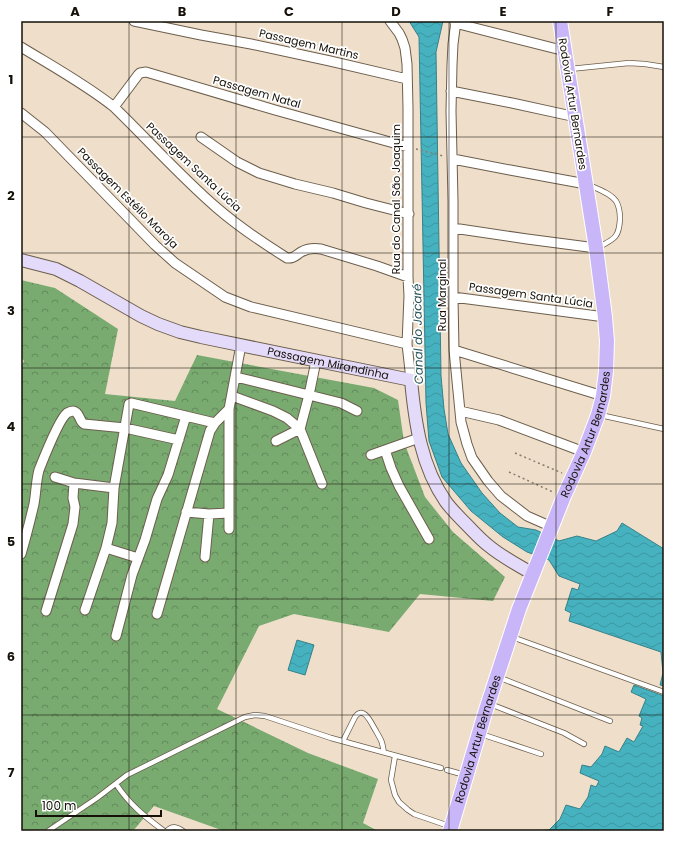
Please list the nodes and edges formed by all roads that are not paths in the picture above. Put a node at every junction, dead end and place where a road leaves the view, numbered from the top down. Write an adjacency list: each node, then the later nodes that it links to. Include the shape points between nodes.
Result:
1 (134, 21): 9 (street, Passagem Martins)
2 (390, 21): 9 (street, Rua do Canal São Joaquim, via 399,33 405,48)
3 (560, 21): 6 (main road, Rodovia Artur Bernardes)
4 (455, 22): 6 (street); 10 (street, Rua Marginal)
5 (21, 47): 11 (street, Passagem Santa Lúcia, via 70,76)
6 (565, 51): 8 (main road, Rodovia Artur Bernardes)
7 (664, 67): 8 (lane, via 629,63)
8 (568, 69): 13 (main road, Rodovia Artur Bernardes)
9 (407, 79): 15 (street, Rua do Canal São Joaquim)
10 (451, 91): 13 (street); 16 (street, Rua Marginal)
11 (114, 107): 15 (street, Passagem Natal, via 138,74 146,72); 22 (street, Passagem Santa Lúcia, via 217,208 287,258 292,258 307,249 321,249)
12 (21, 113): 25 (street, Passagem Estélio Maroja, via 45,132 155,245 175,263 225,298 251,307)
13 (576, 117): 17 (main road, Rodovia Artur Bernardes)
14 (201, 136): 18 (street, via 237,162 259,173)
15 (410, 148): 18 (street, Rua do Canal São Joaquim)
16 (450, 158): 17 (street); 19 (street, Rua Marginal)
17 (586, 184): 20 (main road, Rodovia Artur Bernardes); 20 (lane, via 609,195 616,202 620,215 619,231 614,238)
18 (408, 214): 22 (street, Rua do Canal São Joaquim)
19 (453, 228): 20 (street); 23 (street, Rua Marginal)
20 (596, 248): 24 (main road, Rodovia Artur Bernardes)
21 (21, 259): 26 (street, Passagem Mirandinha, via 56,269 158,324 180,332)
22 (408, 277): 25 (street, Rua do Canal São Joaquim)
23 (453, 297): 24 (street, Passagem Santa Lúcia); 27 (street, Rua Marginal)
24 (605, 317): 33 (main road, Rodovia Artur Bernardes, via 607,342)
25 (407, 344): 30 (street, Rua do Canal São Joaquim)
26 (241, 345): 28 (street, Passagem Mirandinha); 29 (street)
27 (454, 350): 33 (street); 36 (street, Rua Marginal)
28 (316, 361): 30 (street, Passagem Mirandinha); 31 (street)
29 (236, 377): 31 (street); 32 (street)
30 (411, 380): 43 (street)
31 (309, 395): 35 (street, via 340,403); 41 (street)
32 (232, 396): 34 (street); 41 (street, via 273,411)
33 (603, 396): 37 (main road, Rodovia Artur Bernardes)
34 (229, 409): 39 (street); 54 (street)
35 (356, 411)
36 (460, 411): 47 (street, via 498,420); 57 (street, Rua Marginal, via 472,458 488,481 501,496 527,516)
37 (598, 415): 42 (lane); 47 (main road, Rodovia Artur Bernardes)
38 (186, 416): 39 (street); 40 (street, via 131,403); 44 (street)
39 (215, 423): 53 (street, via 210,431)
40 (125, 428): 44 (street); 52 (street); 60 (street, via 84,424 74,411 66,414 39,471)
41 (300, 429): 45 (street); 51 (street)
42 (664, 429)
43 (419, 438): 46 (street); 63 (street, via 430,472 456,514 487,545)
44 (179, 440): 62 (street)
45 (276, 441)
46 (385, 450): 48 (street); 58 (street, via 399,486)
47 (584, 452): 57 (main road, Rodovia Artur Bernardes)
48 (371, 455)
49 (55, 478): 50 (street)
50 (74, 483): 52 (street); 65 (street, via 73,524)
51 (322, 484)
52 (114, 488): 59 (street, via 112,523)
53 (186, 512): 55 (street); 66 (street)
54 (229, 513): 55 (street); 56 (street)
55 (209, 514): 61 (street)
56 (229, 529)
57 (551, 529): 63 (main road, Rodovia Artur Bernardes)
58 (429, 539)
59 (106, 548): 62 (street); 64 (street)
60 (21, 554)
61 (205, 557)
62 (138, 558): 67 (street)
63 (534, 570): 68 (main road, Rodovia Artur Bernardes)
64 (85, 610)
65 (46, 612)
66 (156, 614)
67 (116, 636)
68 (510, 636): 69 (main road, Rodovia Artur Bernardes); 70 (lane)
69 (497, 676): 71 (main road, Rodovia Artur Bernardes); 72 (lane)
70 (664, 692)
71 (488, 703): 73 (main road, Rodovia Artur Bernardes); 75 (lane, via 564,733)
72 (610, 720)
73 (479, 733): 77 (lane); 81 (main road, Rodovia Artur Bernardes)
74 (344, 741): 76 (lane); 76 (lane, via 357,714 363,713 369,719); 82 (lane, via 255,715 246,717 127,775)
75 (584, 744)
76 (384, 752): 78 (lane)
77 (541, 754)
78 (395, 756): 79 (lane); 83 (lane, via 391,780 399,802 414,814)
79 (440, 768)
80 (447, 770): 81 (lane)
81 (467, 776): 83 (main road, Rodovia Artur Bernardes)
82 (116, 784): 84 (lane); 85 (lane, via 124,797 138,811)
83 (451, 829)
84 (48, 831)
85 (164, 831)
86 (167, 831): 87 (lane, via 172,827)
87 (183, 831)

